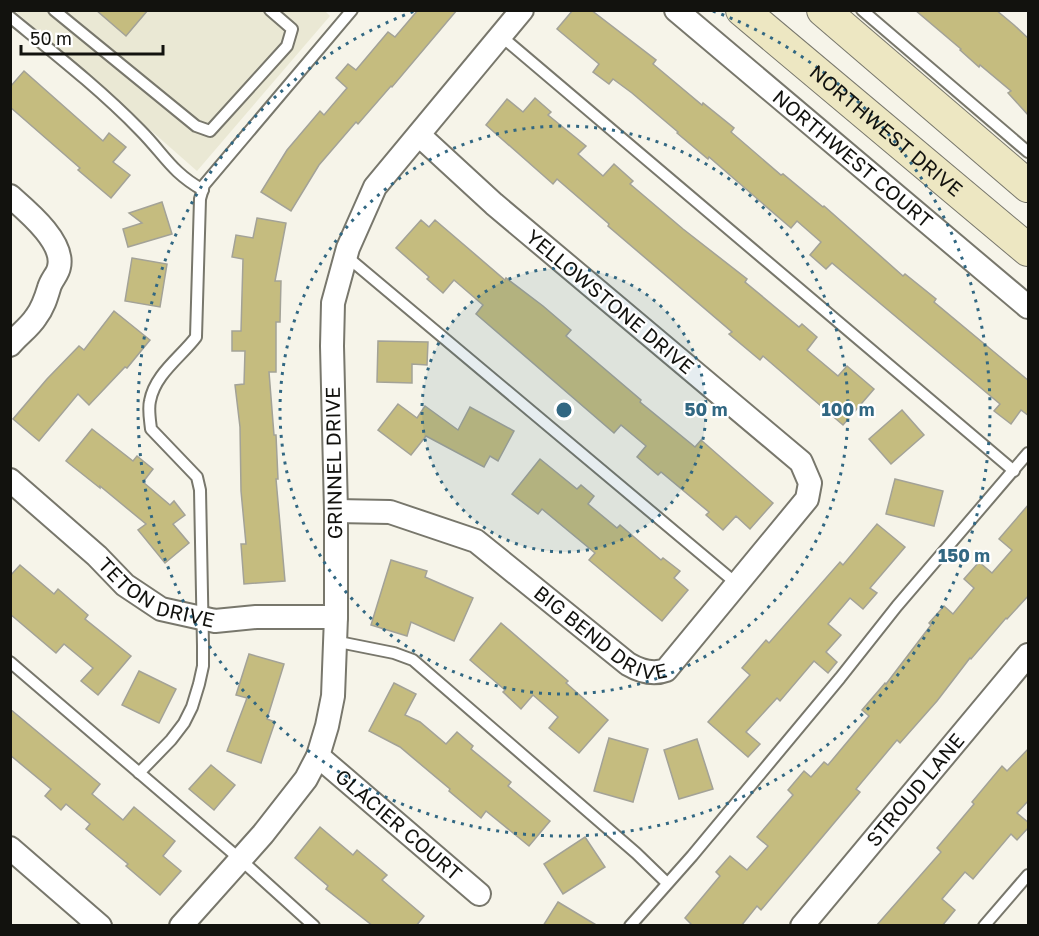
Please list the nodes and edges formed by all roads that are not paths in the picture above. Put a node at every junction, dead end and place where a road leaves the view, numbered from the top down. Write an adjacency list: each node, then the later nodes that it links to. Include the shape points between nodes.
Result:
1 (54, 10): 2 (lane, via 195,126 210,131 287,46 292,29)
2 (270, 10)
3 (352, 10): 14 (lane)
4 (522, 10): 10 (street, GRINNEL DRIVE)
5 (676, 10): 18 (street, NORTHWEST COURT)
6 (742, 10): 16 (main road, NORTHWEST DRIVE)
7 (823, 10): 13 (main road)
8 (862, 10): 12 (lane)
9 (10, 16): 14 (lane, via 141,130 169,165)
10 (501, 36): 11 (street, GRINNEL DRIVE); 21 (lane)
11 (419, 135): 17 (street, GRINNEL DRIVE, via 375,187); 23 (street, YELLOWSTONE DRIVE, via 494,204 801,462 810,483)
12 (1029, 152)
13 (1029, 186)
14 (203, 190): 27 (lane, via 198,223 196,337 154,388 149,402 151,429 197,477 201,503)
15 (10, 196): 19 (street, via 54,241 60,256 46,300 35,319)
16 (1029, 250)
17 (346, 256): 24 (street, GRINNEL DRIVE, via 333,303); 25 (lane)
18 (1029, 307)
19 (10, 345)
20 (1029, 453): 21 (lane)
21 (1014, 471): 36 (lane)
22 (10, 480): 27 (street, TETON DRIVE, via 125,585 161,609)
23 (807, 499): 25 (street, BIG BEND DRIVE)
24 (336, 511): 25 (street, BIG BEND DRIVE, via 390,513 476,541 628,664 658,673 666,670); 26 (street, GRINNEL DRIVE)
25 (737, 584)
26 (336, 617): 27 (street, TETON DRIVE, via 214,621); 28 (street, GRINNEL DRIVE)
27 (201, 618): 32 (lane, via 203,666 192,707 171,740)
28 (334, 641): 31 (street, GRINNEL DRIVE, via 333,696); 36 (lane, via 413,660)
29 (1029, 655): 42 (street, STROUD LANE)
30 (10, 662): 32 (lane)
31 (318, 756): 34 (street, GRINNEL DRIVE, via 306,779); 37 (street, GLACIER COURT)
32 (139, 773): 34 (lane)
33 (10, 848): 38 (street)
34 (241, 860): 39 (street, GRINNEL DRIVE); 40 (lane)
35 (1029, 875): 43 (lane)
36 (667, 883): 41 (lane)
37 (479, 894)
38 (100, 926)
39 (181, 926)
40 (314, 926)
41 (630, 926)
42 (801, 926)
43 (984, 926)

